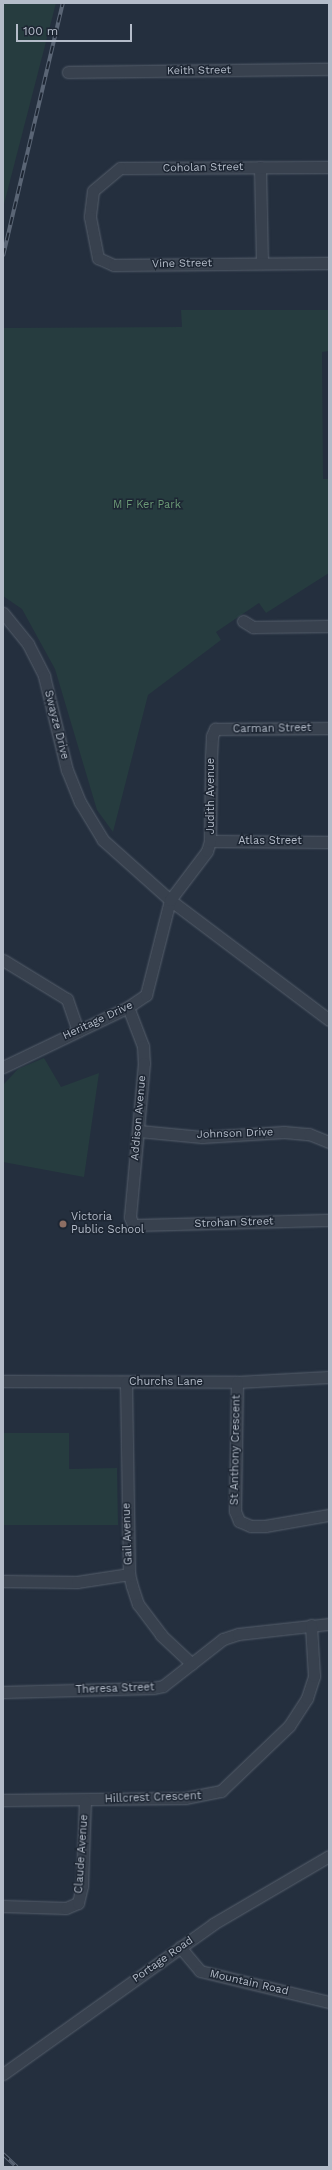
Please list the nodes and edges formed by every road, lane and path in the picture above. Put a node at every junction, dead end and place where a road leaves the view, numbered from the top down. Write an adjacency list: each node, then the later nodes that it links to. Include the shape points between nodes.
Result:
1 (329, 69): 2 (street, Keith Street)
2 (68, 72)
3 (260, 167): 4 (street, Coholan Street); 5 (street, Coholan Street, via 120,168 106,178 93,192); 6 (street)
4 (329, 167)
5 (92, 198): 6 (street, Vine Street, via 90,217 94,246 98,258 114,265)
6 (262, 263): 7 (street, Vine Street)
7 (329, 263)
8 (3, 613): 15 (street, Swayze Drive, via 28,644 44,676 69,776 80,802 103,840)
9 (243, 621): 10 (street, via 253,627)
10 (329, 626)
11 (329, 728): 12 (street, Carman Street)
12 (216, 729): 13 (street, Judith Avenue, via 211,750)
13 (210, 841): 14 (street, Atlas Street); 15 (street, Judith Avenue, via 207,851)
14 (329, 842)
15 (170, 900): 17 (street, Heritage Drive, via 150,985 146,995); 18 (street, Swayze Drive)
16 (3, 960): 19 (street, via 67,999)
17 (128, 1007): 19 (street, Heritage Drive); 21 (street, Addison Avenue, via 144,1053)
18 (329, 1020)
19 (78, 1030): 20 (street, Heritage Drive)
20 (3, 1067)
21 (139, 1131): 22 (street, Johnson Drive, via 202,1137 284,1132 309,1134); 24 (street, Addison Avenue, via 130,1217 133,1226)
22 (329, 1142)
23 (329, 1220): 24 (street, Strohan Street)
24 (138, 1227)
25 (329, 1377): 28 (street, Churchs Lane)
26 (3, 1381): 27 (street, Churchs Lane)
27 (126, 1382): 28 (street, Churchs Lane); 30 (street, Gail Avenue)
28 (237, 1382): 29 (street, St Anthony Crescent, via 235,1511 239,1521 251,1526 265,1526)
29 (329, 1515)
30 (129, 1574): 31 (street, via 77,1582); 34 (street, Gail Avenue, via 138,1604 147,1617 161,1635)
31 (3, 1581)
32 (329, 1624): 33 (street, Theresa Street)
33 (311, 1625): 34 (street, Theresa Street, via 238,1634 223,1639); 37 (street, Hillcrest Crescent, via 314,1676 307,1698 288,1726 221,1791 185,1798)
34 (192, 1664): 35 (street, Theresa Street, via 163,1686 154,1688)
35 (3, 1692)
36 (3, 1800): 37 (street, Hillcrest Crescent)
37 (85, 1801): 39 (street, Claude Avenue, via 82,1886 78,1903 66,1908)
38 (329, 1856): 40 (street, Portage Road)
39 (3, 1906)
40 (180, 1947): 41 (street, Mountain Road, via 200,1971); 42 (street, Portage Road)
41 (329, 2002)
42 (3, 2074)

